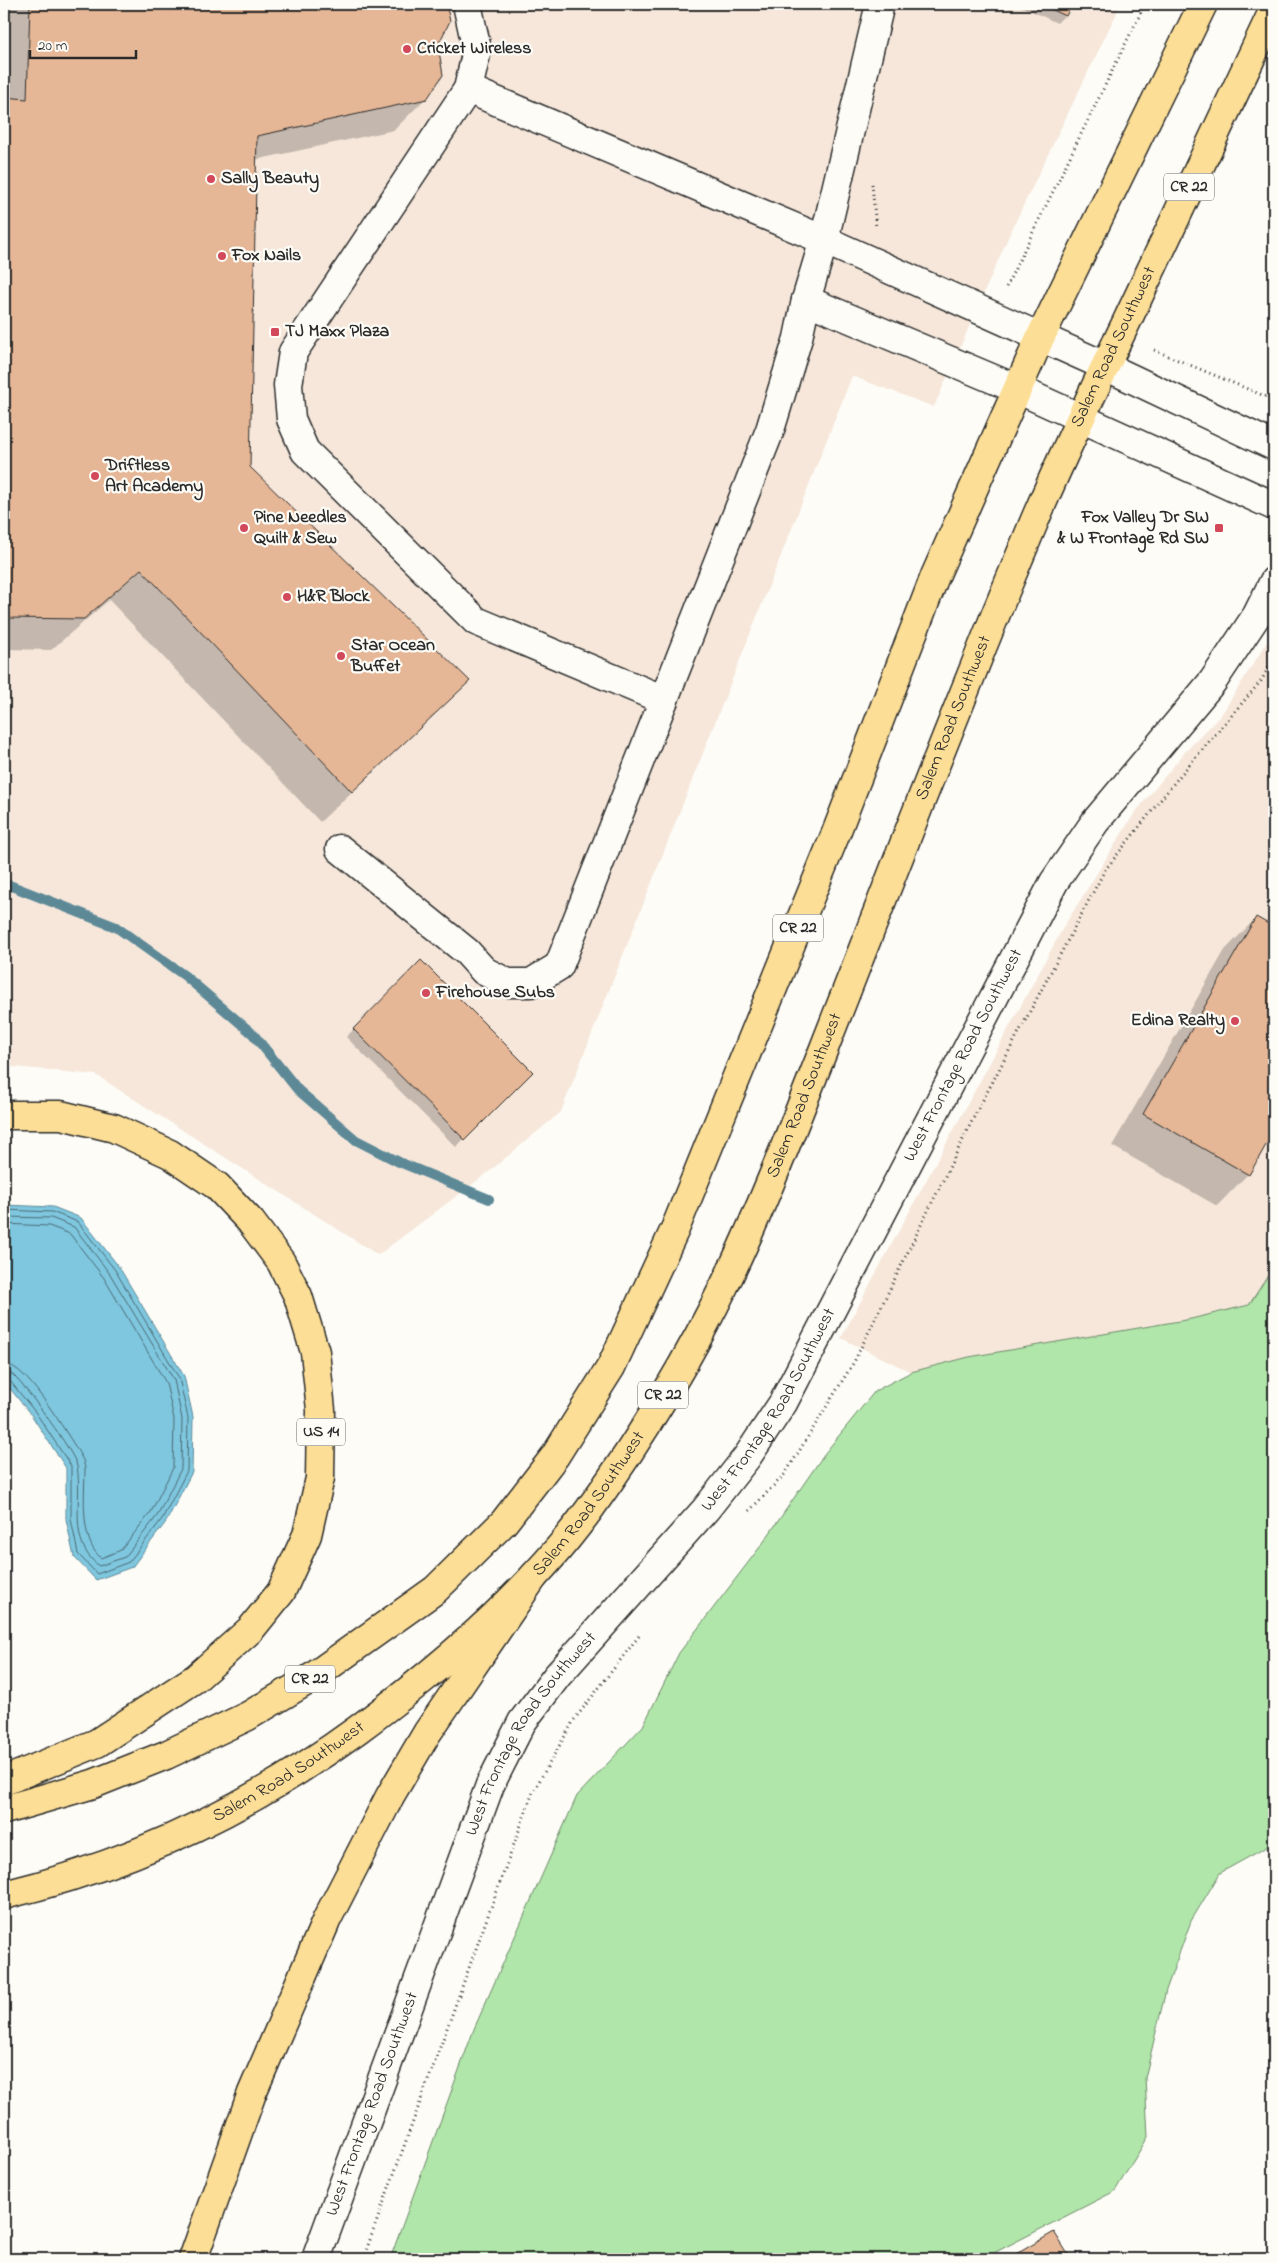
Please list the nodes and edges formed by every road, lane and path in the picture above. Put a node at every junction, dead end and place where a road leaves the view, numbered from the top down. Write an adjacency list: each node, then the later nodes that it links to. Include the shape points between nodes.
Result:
1 (467, 4): 6 (street, via 477,50)
2 (880, 4): 9 (street)
3 (1145, 4): 11 (path, via 1003,292)
4 (1203, 4): 12 (main road, CR 22)
5 (1274, 9): 14 (main road, Salem Road Southwest / CR 22)
6 (468, 89): 9 (street); 21 (street, via 293,352 288,385 291,419 305,452 476,621)
7 (874, 176): 8 (path, via 876,229)
8 (882, 234)
9 (824, 240): 10 (street); 11 (street)
10 (806, 300): 15 (street); 21 (street, via 770,430)
11 (994, 317): 12 (street)
12 (1040, 338): 14 (street); 15 (main road, CR 22)
13 (1175, 360): 16 (path)
14 (1105, 366): 17 (main road, Salem Road Southwest / CR 22); 18 (street)
15 (1017, 389): 17 (street); 26 (main road, CR 22, via 935,576 836,833 675,1229 611,1367 555,1456 504,1522 435,1590 310,1679 248,1716 166,1755 93,1784)
16 (1274, 400)
17 (1082, 418): 19 (street); 24 (main road, Salem Road Southwest / CR 22, via 1037,516 955,715 764,1197 728,1278 644,1428 587,1513)
18 (1274, 446)
19 (1274, 506)
20 (1274, 581): 29 (street, West Frontage Road Southwest, via 1257,615 1213,681 1095,822 1054,882 783,1403 753,1449 706,1508 557,1676 522,1722 490,1784)
21 (664, 700): 22 (street, via 559,966 531,983 508,983 484,971 467,952)
22 (340, 849)
23 (4, 1114): 25 (main road, US 14, via 61,1115 114,1128 170,1154 217,1186 281,1262 298,1296 315,1352 321,1410 320,1478 307,1535 281,1592 251,1629 196,1678 97,1743)
24 (534, 1576): 27 (main road, Salem Road Southwest, via 455,1653 388,1707 257,1797 195,1829 114,1862); 28 (main road, via 427,1733 390,1796 327,1919 252,2093)
25 (4, 1781)
26 (4, 1810)
27 (4, 1895)
28 (193, 2259)
29 (316, 2259)

